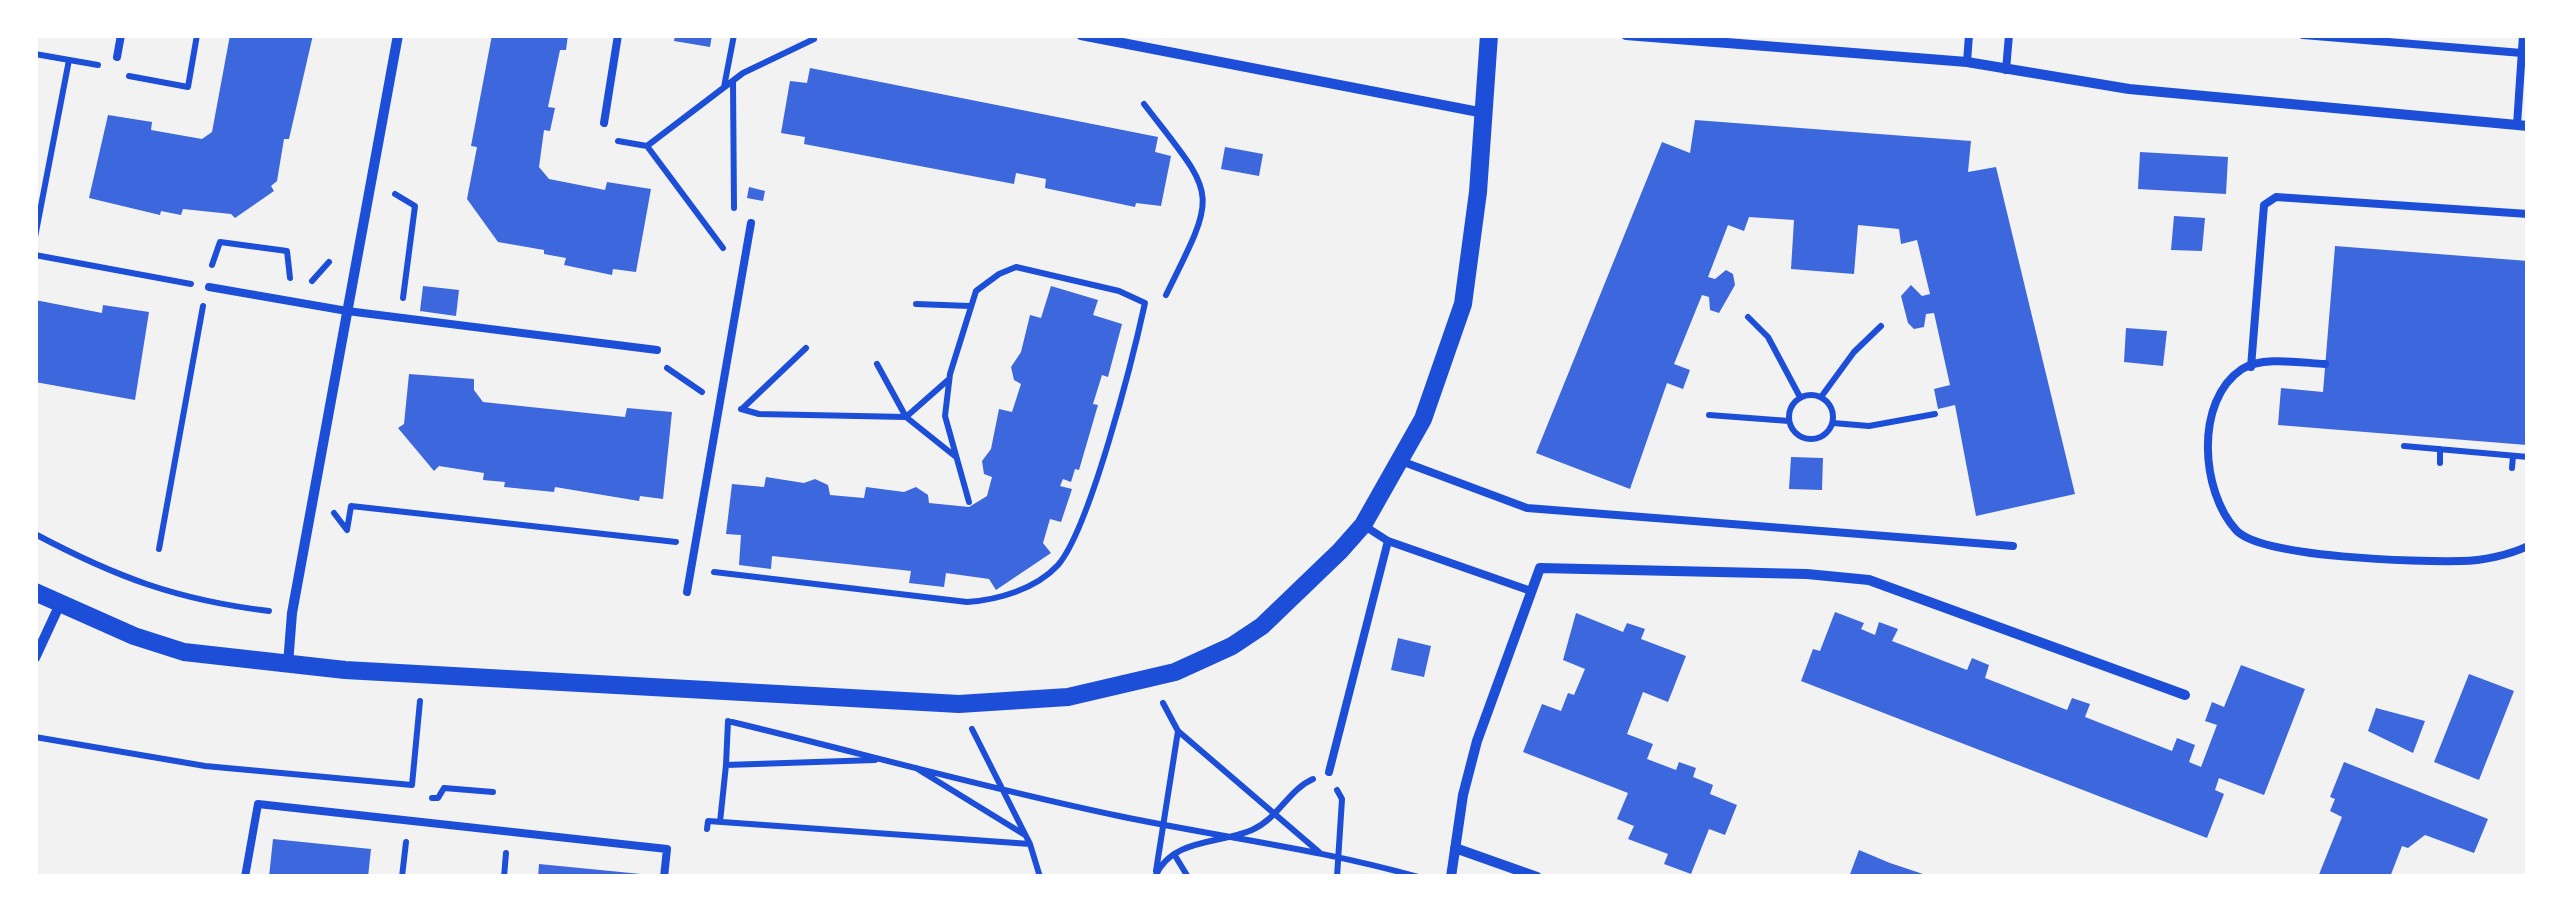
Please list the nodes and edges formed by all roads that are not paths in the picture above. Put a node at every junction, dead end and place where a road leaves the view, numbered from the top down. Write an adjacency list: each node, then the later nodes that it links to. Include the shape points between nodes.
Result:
1 (121, 35): 12 (lane)
2 (398, 35): 21 (street)
3 (618, 35): 16 (lane)
4 (1081, 35): 15 (street)
5 (1489, 35): 15 (street)
6 (1626, 35): 13 (street)
7 (1969, 35): 13 (lane)
8 (2009, 35): 14 (lane)
9 (2303, 35): 11 (lane)
10 (2523, 35): 11 (lane)
11 (2522, 53): 17 (lane)
12 (117, 58)
13 (1967, 62): 14 (street)
14 (2006, 70): 17 (street, via 2128,89)
15 (1484, 113): 25 (street, via 1463,304 1439,382)
16 (604, 123)
17 (2522, 125)
18 (2528, 214): 24 (lane, via 2276,197 2264,205)
19 (751, 223): 32 (lane)
20 (206, 287): 21 (lane)
21 (348, 311): 22 (lane); 35 (street)
22 (657, 350)
23 (2325, 364): 24 (lane)
24 (2251, 367): 29 (lane, via 2243,368 2212,412 2211,475 2217,502 2238,533 2289,551 2464,562)
25 (1401, 460): 26 (street); 28 (lane, via 1527,508)
26 (1363, 525): 27 (lane); 35 (street, via 1262,626 1203,660 1154,678 1029,702 729,693)
27 (1388, 541): 30 (lane); 37 (lane)
28 (2013, 546)
29 (2528, 546)
30 (1531, 591): 36 (street, via 1540,568 1869,580); 38 (street, via 1477,742)
31 (35, 592): 33 (street)
32 (687, 592)
33 (60, 604): 34 (street); 35 (street, via 184,652)
34 (35, 658)
35 (288, 665)
36 (2185, 695)
37 (1329, 772)
38 (1455, 848): 41 (street); 42 (street)
39 (245, 877): 40 (lane, via 258,804 668,849)
40 (664, 877)
41 (1451, 877)
42 (1536, 877)

